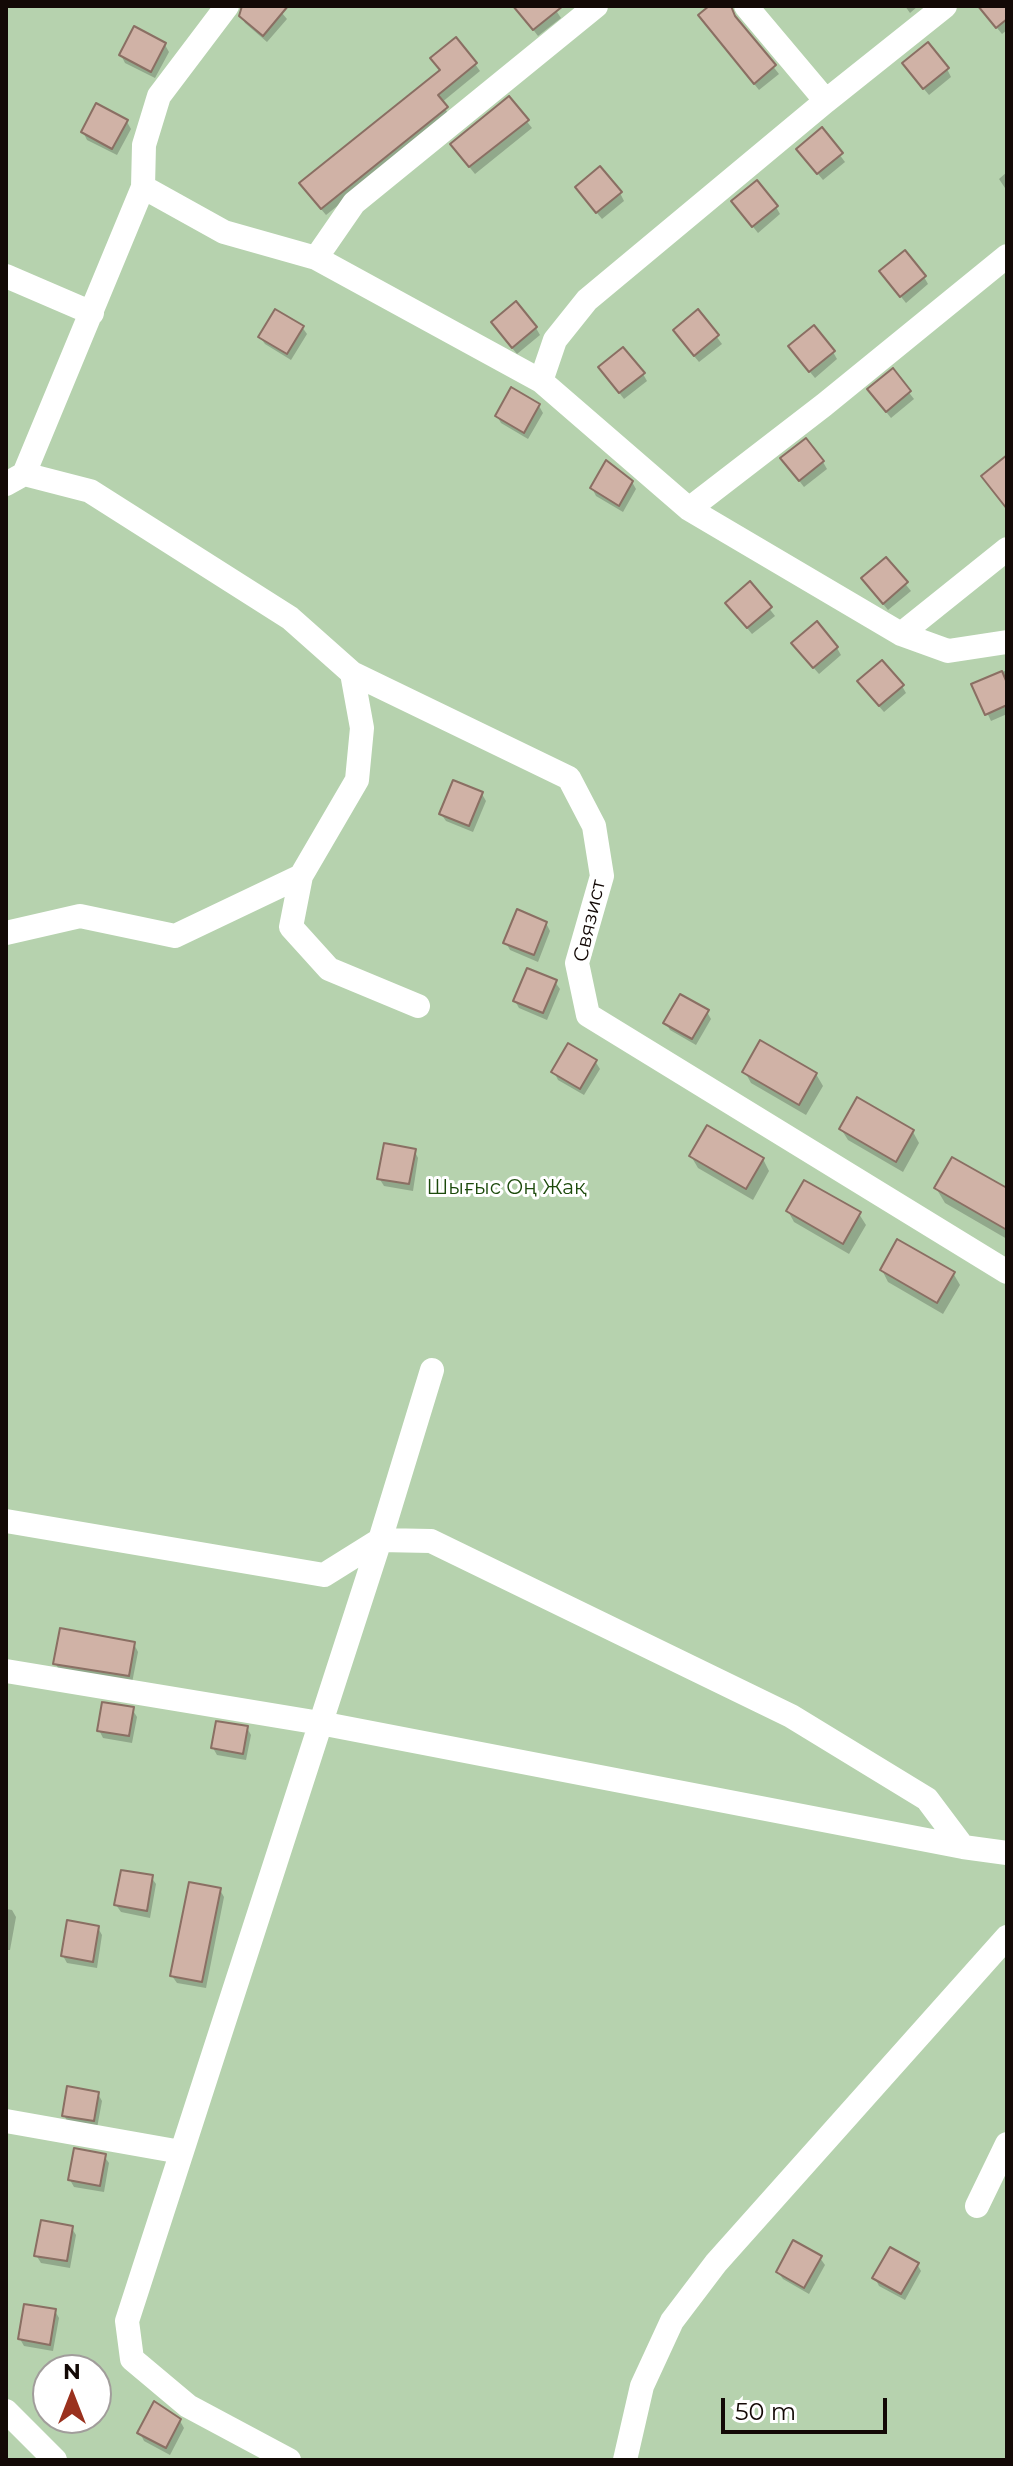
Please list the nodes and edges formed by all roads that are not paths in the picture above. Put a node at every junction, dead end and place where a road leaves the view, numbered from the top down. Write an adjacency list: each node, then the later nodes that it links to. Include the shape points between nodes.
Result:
1 (227, 6): 6 (street, via 159,96 144,145)
2 (596, 6): 8 (street, via 354,203)
3 (746, 6): 5 (street)
4 (945, 6): 5 (street)
5 (826, 101): 11 (street, via 587,300 555,340)
6 (143, 187): 8 (street, via 224,232); 10 (street)
7 (1007, 256): 13 (street)
8 (316, 258): 11 (street)
9 (6, 276): 10 (street)
10 (92, 313): 12 (street)
11 (541, 381): 13 (street)
12 (15, 479): 17 (street, Связист, via 90,491 290,618)
13 (689, 509): 15 (street)
14 (1007, 549): 15 (street)
15 (901, 634): 16 (street, via 948,651)
16 (1007, 642)
17 (352, 673): 18 (street, via 362,728 357,780); 21 (street, Связист, via 569,778 594,826 602,876 577,963 588,1015)
18 (301, 876): 19 (street, via 175,936 80,916); 20 (street, via 291,927 329,969)
19 (6, 933)
20 (418, 1006)
21 (1007, 1272)
22 (432, 1370): 24 (street)
23 (6, 1521): 24 (street, via 324,1575)
24 (380, 1540): 26 (street); 27 (street, via 431,1541 791,1716 927,1799)
25 (6, 1671): 26 (street)
26 (320, 1723): 27 (street); 32 (street)
27 (963, 1847): 28 (street)
28 (1007, 1853)
29 (1007, 1937): 37 (street, via 716,2263 672,2321 642,2386)
30 (6, 2121): 32 (street)
31 (1007, 2144): 33 (street)
32 (181, 2152): 36 (street, via 127,2321 132,2359 188,2406)
33 (977, 2206)
34 (6, 2411): 35 (street)
35 (55, 2460)
36 (289, 2460)
37 (625, 2460)

